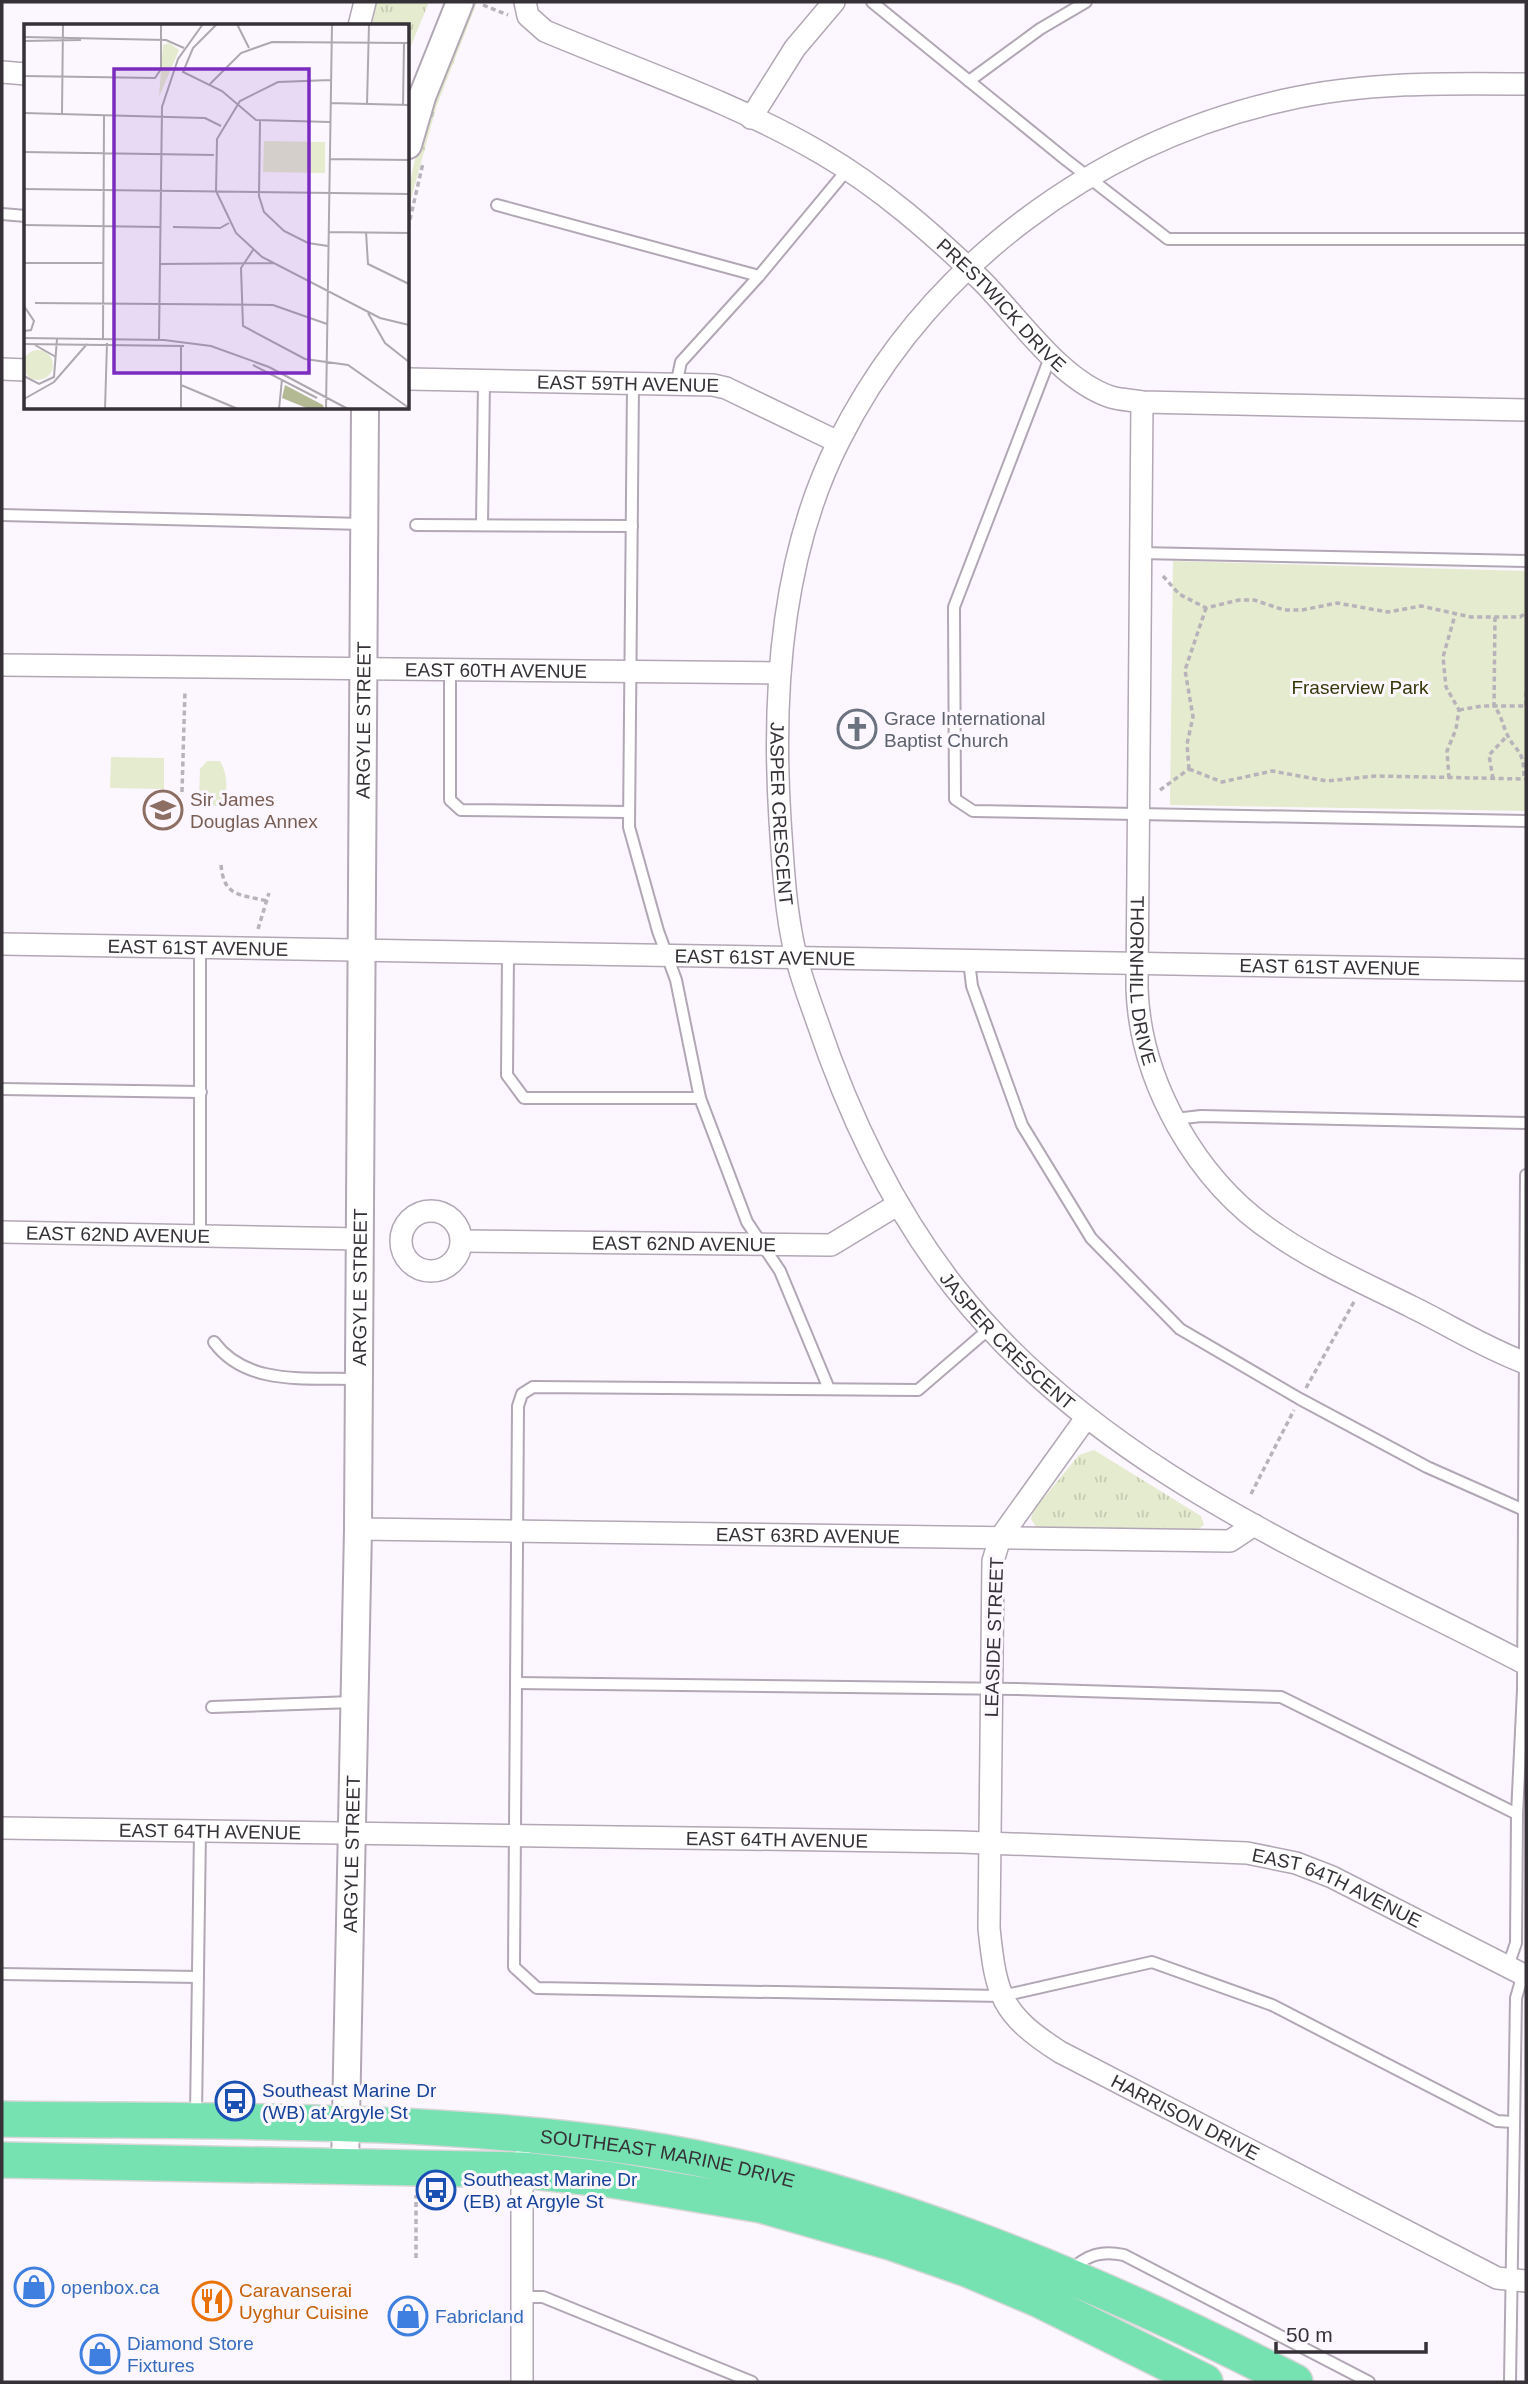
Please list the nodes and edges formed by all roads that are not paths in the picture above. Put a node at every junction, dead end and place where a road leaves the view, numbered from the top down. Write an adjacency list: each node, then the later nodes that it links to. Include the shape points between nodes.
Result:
1 (365, 2): 7 (street)
2 (834, 2): 12 (street, via 795,48)
3 (872, 2): 10 (lane)
4 (1086, 2): 10 (lane)
5 (468, 8): 13 (street, via 422,97)
6 (526, 9): 12 (street, PRESTWICK DRIVE, via 545,31)
7 (360, 24)
8 (2, 72): 9 (street)
9 (24, 74)
10 (969, 80): 15 (lane)
11 (1526, 84): 15 (street, JASPER CRESCENT, via 1427,83 1286,99 1199,124)
12 (751, 118): 14 (street, PRESTWICK DRIVE)
13 (416, 152)
14 (847, 170): 20 (street, PRESTWICK DRIVE, via 909,214); 21 (lane)
15 (1087, 176): 19 (lane, via 1168,239); 20 (street, JASPER CRESCENT, via 1036,209)
16 (497, 205): 21 (lane)
17 (2, 214): 18 (lane)
18 (24, 216)
19 (1526, 239)
20 (967, 268): 22 (street, PRESTWICK DRIVE); 32 (street, JASPER CRESCENT, via 916,323)
21 (759, 276): 27 (lane, via 681,362)
22 (1052, 355): 29 (street, PRESTWICK DRIVE, via 1082,382 1111,397); 46 (lane, via 954,607 955,799 973,811)
23 (2, 369): 24 (street)
24 (24, 370)
25 (410, 379): 26 (street, EAST 59TH AVENUE)
26 (484, 382): 28 (street, EAST 59TH AVENUE); 35 (lane)
27 (677, 385): 28 (street, EAST 59TH AVENUE); 32 (street, EAST 59TH AVENUE, via 726,387)
28 (633, 386): 37 (lane)
29 (1142, 402): 31 (street, PRESTWICK DRIVE); 38 (street, THORNHILL DRIVE)
30 (365, 410): 34 (street, ARGYLE STREET)
31 (1526, 411)
32 (838, 442): 44 (street, JASPER CRESCENT, via 801,550)
33 (2, 515): 34 (lane)
34 (365, 524): 41 (street, ARGYLE STREET)
35 (482, 524): 36 (lane); 37 (lane)
36 (416, 525)
37 (632, 526): 43 (lane)
38 (1140, 553): 39 (lane); 46 (street, THORNHILL DRIVE)
39 (1526, 561)
40 (2, 665): 41 (street, EAST 60TH AVENUE)
41 (364, 670): 42 (street, EAST 60TH AVENUE); 50 (street, ARGYLE STREET)
42 (450, 671): 43 (street, EAST 60TH AVENUE); 45 (lane, via 450,800 461,810)
43 (629, 673): 44 (street, EAST 60TH AVENUE); 45 (lane)
44 (780, 673): 53 (street, JASPER CRESCENT, via 778,785)
45 (627, 812): 52 (lane)
46 (1139, 814): 47 (lane); 55 (street, THORNHILL DRIVE)
47 (1526, 821)
48 (2, 944): 49 (street, EAST 61ST AVENUE)
49 (200, 949): 50 (street, EAST 61ST AVENUE); 58 (lane)
50 (362, 951): 51 (street, EAST 61ST AVENUE); 66 (street, ARGYLE STREET)
51 (508, 954): 52 (street, EAST 61ST AVENUE); 59 (lane, via 507,1075 524,1098)
52 (666, 956): 53 (street, EAST 61ST AVENUE); 59 (lane, via 676,980)
53 (796, 958): 54 (street, EAST 61ST AVENUE); 63 (street, JASPER CRESCENT, via 839,1086)
54 (969, 961): 55 (street, EAST 61ST AVENUE); 75 (lane, via 972,986 1022,1125 1091,1238 1180,1329 1427,1467)
55 (1137, 964): 56 (street, EAST 61ST AVENUE); 60 (street, THORNHILL DRIVE, via 1144,1043 1158,1087)
56 (1526, 970)
57 (2, 1089): 58 (lane)
58 (201, 1092): 65 (lane)
59 (700, 1098): 68 (lane, via 747,1222)
60 (1175, 1119): 61 (lane); 71 (street, THORNHILL DRIVE, via 1212,1176 1275,1234)
61 (1526, 1123)
62 (1526, 1175): 71 (lane)
63 (897, 1205): 68 (street, EAST 62ND AVENUE, via 831,1245); 69 (street, JASPER CRESCENT)
64 (2, 1232): 65 (street, EAST 62ND AVENUE)
65 (200, 1237): 66 (street, EAST 62ND AVENUE)
66 (360, 1240): 72 (street, ARGYLE STREET)
67 (461, 1241): 68 (street, EAST 62ND AVENUE)
68 (763, 1246): 73 (lane, via 780,1271)
69 (989, 1329): 73 (lane, via 918,1390); 74 (street, JASPER CRESCENT)
70 (214, 1342): 72 (lane, via 224,1356 281,1379)
71 (1525, 1362): 75 (lane)
72 (358, 1379): 77 (street, ARGYLE STREET)
73 (829, 1389): 78 (lane, via 533,1387 522,1394 518,1406)
74 (1086, 1418): 76 (street, JASPER CRESCENT, via 1162,1473); 79 (street, LEASIDE STREET)
75 (1524, 1510): 80 (lane)
76 (1254, 1525): 79 (street, EAST 63RD AVENUE, via 1230,1541); 80 (street, JASPER CRESCENT)
77 (358, 1529): 78 (street, EAST 63RD AVENUE); 83 (street, ARGYLE STREET)
78 (517, 1529): 79 (street, EAST 63RD AVENUE); 81 (lane)
79 (1000, 1538): 82 (street, LEASIDE STREET, via 993,1560)
80 (1524, 1663): 85 (lane)
81 (516, 1683): 82 (lane); 89 (lane)
82 (992, 1689): 85 (lane, via 1281,1697); 90 (street, LEASIDE STREET)
83 (355, 1702): 84 (lane); 88 (street, ARGYLE STREET)
84 (212, 1707)
85 (1517, 1814): 91 (lane)
86 (2, 1828): 87 (street, EAST 64TH AVENUE)
87 (200, 1830): 88 (street, EAST 64TH AVENUE); 93 (lane)
88 (354, 1831): 89 (street, EAST 64TH AVENUE); 98 (street, ARGYLE STREET)
89 (514, 1833): 90 (street, EAST 64TH AVENUE); 94 (lane, via 514,1967 537,1988)
90 (991, 1843): 91 (street, EAST 64TH AVENUE, via 1247,1853 1296,1863); 94 (street, HARRISON DRIVE, via 989,1928 995,1980)
91 (1519, 1972): 97 (lane)
92 (2, 1974): 93 (lane)
93 (198, 1977): 96 (lane)
94 (1002, 1996): 97 (lane, via 1152,1962 1272,2005 1497,2121); 104 (street, HARRISON DRIVE, via 1010,2013 1060,2052 1497,2278)
95 (2, 2119): 96 (main road, SOUTHEAST MARINE DRIVE)
96 (196, 2121): 98 (main road, SOUTHEAST MARINE DRIVE)
97 (1513, 2122): 104 (lane)
98 (346, 2124): 99 (main road, SOUTHEAST MARINE DRIVE); 101 (street, ARGYLE STREET)
99 (523, 2133): 102 (street); 103 (main road, SOUTHEAST MARINE DRIVE, via 636,2148 760,2172 895,2211)
100 (2, 2160): 101 (main road, SOUTHEAST MARINE DRIVE)
101 (345, 2167): 102 (main road, SOUTHEAST MARINE DRIVE)
102 (522, 2170): 105 (street); 108 (main road, SOUTHEAST MARINE DRIVE, via 612,2179 761,2205 892,2243 1040,2300)
103 (1064, 2275): 109 (main road, SOUTHEAST MARINE DRIVE, via 1210,2338); 110 (lane, via 1104,2251 1124,2255)
104 (1519, 2281): 111 (lane)
105 (522, 2297): 106 (street); 107 (lane, via 543,2297)
106 (522, 2382)
107 (752, 2382)
108 (1205, 2382)
109 (1295, 2382)
110 (1369, 2382)
111 (1510, 2382)

